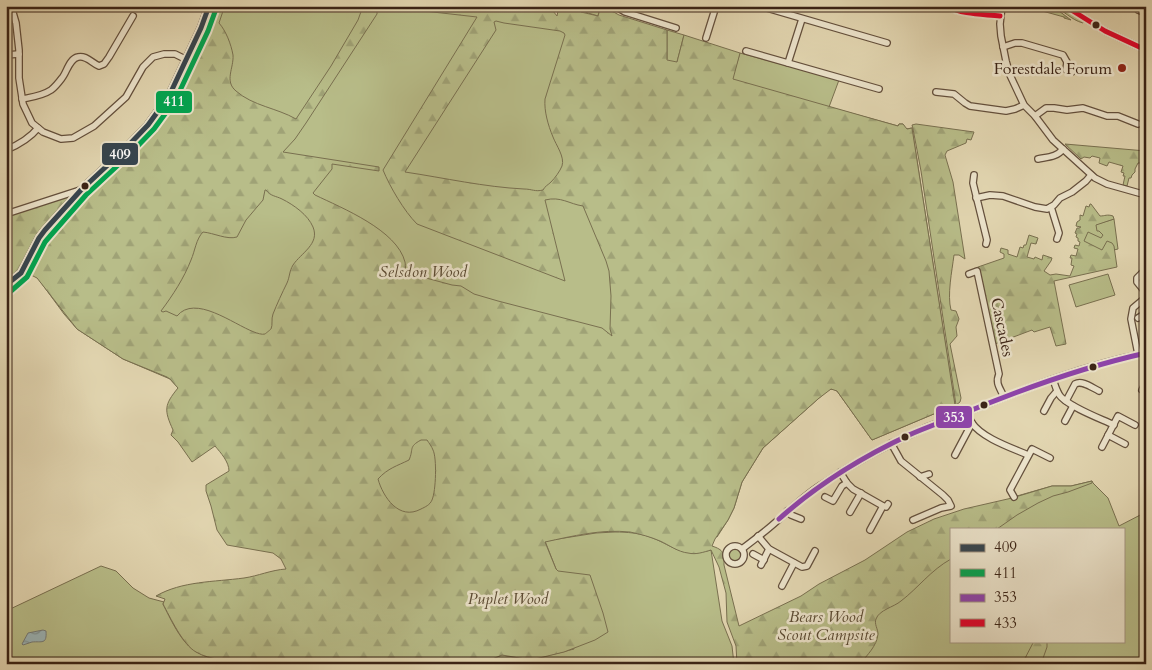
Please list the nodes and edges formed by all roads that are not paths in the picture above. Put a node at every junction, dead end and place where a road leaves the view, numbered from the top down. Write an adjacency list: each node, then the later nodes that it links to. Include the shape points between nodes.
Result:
1 (11, 6): 21 (street)
2 (209, 6): 23 (street)
3 (615, 6): 15 (street)
4 (716, 6): 16 (street)
5 (760, 6): 10 (street)
6 (947, 6): 13 (street)
7 (1002, 6): 13 (street)
8 (1065, 6): 19 (street, via 1105,31)
9 (1136, 6): 11 (street)
10 (780, 9): 14 (street)
11 (1146, 13)
12 (133, 16): 28 (street, via 104,64 99,66 86,57 77,57 51,90)
13 (1000, 16): 18 (street)
14 (802, 19): 17 (street); 24 (street)
15 (676, 28)
16 (706, 38)
17 (887, 43)
18 (1003, 47): 25 (street, via 1015,42 1063,55 1067,62 1066,70); 29 (street, via 1010,75)
19 (1146, 50)
20 (746, 52): 24 (street)
21 (19, 54): 22 (street); 28 (street)
22 (6, 55)
23 (187, 60): 32 (street, via 175,54 153,57 143,67 126,97 94,126 73,138 61,139); 38 (street, via 169,96 148,125)
24 (788, 63): 26 (street)
25 (1072, 72)
26 (879, 89)
27 (936, 92): 29 (street, via 954,94 970,106 1006,111)
28 (22, 99): 32 (street, via 32,123)
29 (1024, 105): 30 (street)
30 (1035, 116): 31 (street, via 1046,108 1082,108); 33 (street)
31 (1138, 124)
32 (38, 128): 34 (street, via 24,141)
33 (1063, 149): 35 (street, via 1060,154); 37 (street)
34 (6, 150)
35 (1038, 159)
36 (974, 175): 40 (street)
37 (1091, 175): 39 (street, via 1107,184); 41 (street)
38 (80, 190): 42 (street); 47 (street, via 39,238 21,273)
39 (1146, 195)
40 (976, 198): 41 (street, via 1002,196 1035,207); 44 (street)
41 (1051, 207): 43 (street, via 1059,233)
42 (6, 214)
43 (1057, 239)
44 (986, 244)
45 (1142, 273): 48 (street, via 1137,282)
46 (969, 274): 59 (street, Cascades, via 977,271 999,374 996,379)
47 (6, 286)
48 (1146, 293)
49 (1145, 300): 53 (street, via 1132,308)
50 (1146, 313): 51 (street)
51 (1138, 318)
52 (1146, 353): 53 (street)
53 (1138, 354): 54 (street)
54 (1053, 379): 57 (street); 59 (street)
55 (1146, 382): 56 (street)
56 (1142, 390)
57 (1057, 391): 60 (street); 62 (street)
58 (1098, 391): 60 (street, via 1077,382)
59 (1004, 397): 63 (street)
60 (1066, 401): 61 (street)
61 (1073, 406): 64 (street); 66 (street)
62 (1044, 411)
63 (968, 412): 65 (street); 69 (street)
64 (1065, 421)
65 (972, 423): 72 (street); 73 (street, via 988,437)
66 (1114, 425): 67 (street, via 1118,416); 68 (street)
67 (1135, 425)
68 (1108, 436): 70 (street); 71 (street)
69 (891, 443): 75 (street); 77 (street, via 901,461)
70 (1126, 444)
71 (1102, 447)
72 (955, 455)
73 (1028, 455): 74 (street, via 1032,449); 82 (street, via 1010,490)
74 (1050, 458)
75 (840, 472): 78 (street); 83 (street)
76 (930, 474): 77 (street)
77 (920, 477): 86 (street, via 951,506)
78 (847, 482): 80 (street); 81 (street, via 833,501)
79 (876, 492): 80 (street)
80 (864, 494): 84 (street); 87 (street, via 885,505)
81 (825, 497)
82 (1014, 497)
83 (788, 511): 85 (street); 88 (street)
84 (850, 512)
85 (801, 519)
86 (913, 520)
87 (870, 530)
88 (758, 536): 89 (street); 90 (street)
89 (769, 549): 92 (street, via 763,562); 93 (street)
90 (742, 550)
91 (815, 551): 93 (street, via 807,566)
92 (753, 554)
93 (794, 563): 94 (street)
94 (782, 586)

